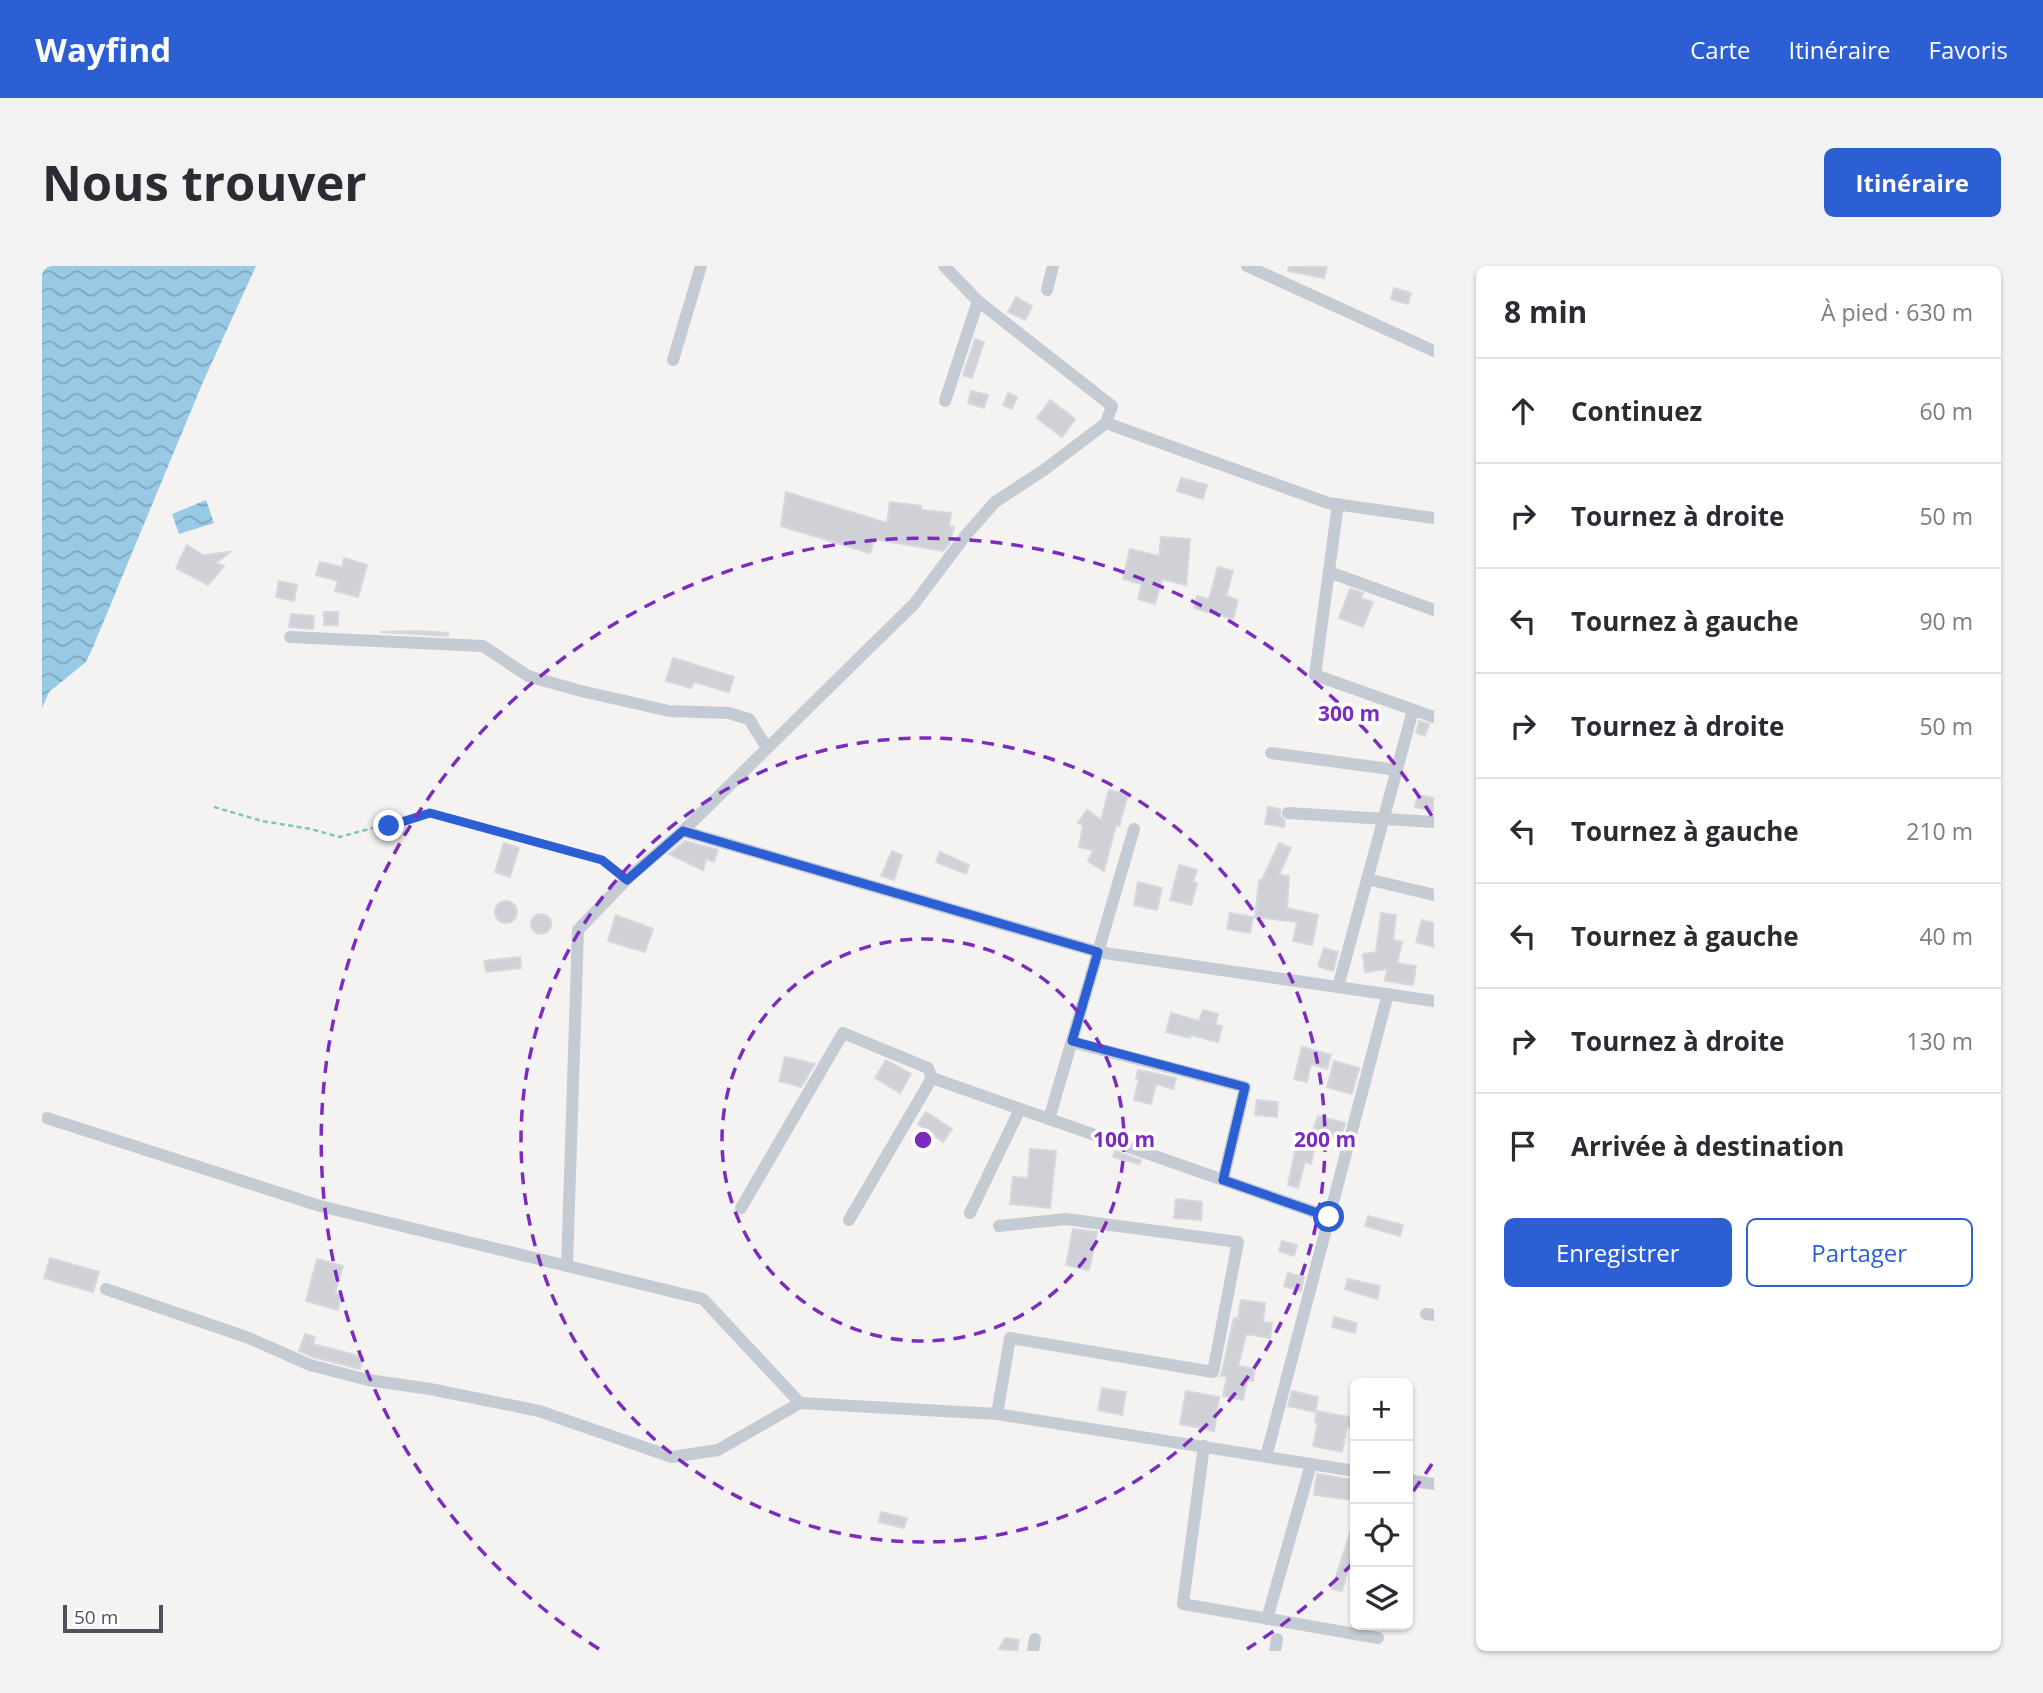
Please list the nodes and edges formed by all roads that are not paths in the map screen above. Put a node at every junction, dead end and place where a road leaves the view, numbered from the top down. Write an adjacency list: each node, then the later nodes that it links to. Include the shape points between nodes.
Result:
1 (701, 266): 8 (street)
2 (944, 266): 6 (street)
3 (1053, 266): 5 (street)
4 (1247, 266): 7 (street)
5 (1047, 290)
6 (978, 301): 9 (street); 10 (street, via 1112,405)
7 (1434, 351)
8 (673, 360)
9 (945, 401)
10 (1106, 423): 11 (street); 18 (street, via 995,502 914,604)
11 (1338, 504): 12 (street); 13 (street)
12 (1434, 518)
13 (1329, 572): 14 (street); 16 (street, via 1315,675)
14 (1434, 610)
15 (290, 637): 18 (street, via 483,646 528,676 577,690 669,711 729,713 749,719)
16 (1413, 710): 17 (street); 20 (street)
17 (1434, 717)
18 (767, 748): 25 (street)
19 (1271, 753): 20 (street)
20 (1397, 770): 22 (street)
21 (1288, 813): 22 (street)
22 (1383, 819): 23 (street); 26 (street)
23 (1434, 822)
24 (1134, 829): 28 (street)
25 (683, 831): 28 (street); 43 (street, via 578,930)
26 (1367, 879): 27 (street); 29 (street)
27 (1434, 895)
28 (1098, 952): 29 (street); 32 (street)
29 (1338, 987): 30 (street)
30 (1388, 994): 31 (street); 40 (street)
31 (1434, 1001)
32 (1072, 1041): 36 (street); 37 (street, via 1245,1087)
33 (932, 1079): 34 (street); 38 (street, via 928,1068 843,1034); 41 (street)
34 (1020, 1109): 36 (street); 39 (street)
35 (47, 1118): 43 (street, via 320,1206)
36 (1049, 1119): 37 (street)
37 (1223, 1180): 40 (street)
38 (741, 1208)
39 (970, 1213)
40 (1329, 1217): 48 (street)
41 (849, 1220)
42 (999, 1226): 46 (street, via 1066,1219 1238,1242 1213,1372 1010,1338)
43 (567, 1266): 45 (street, via 703,1299)
44 (106, 1289): 45 (street, via 310,1365 539,1411 672,1457 718,1450)
45 (800, 1403): 46 (street)
46 (997, 1414): 47 (street)
47 (1204, 1446): 48 (street); 53 (street, via 1183,1604)
48 (1266, 1457): 49 (street)
49 (1311, 1464): 50 (street); 53 (street)
50 (1350, 1470)
51 (1413, 1481): 52 (street)
52 (1434, 1484)
53 (1267, 1619): 54 (street)
54 (1378, 1638)

